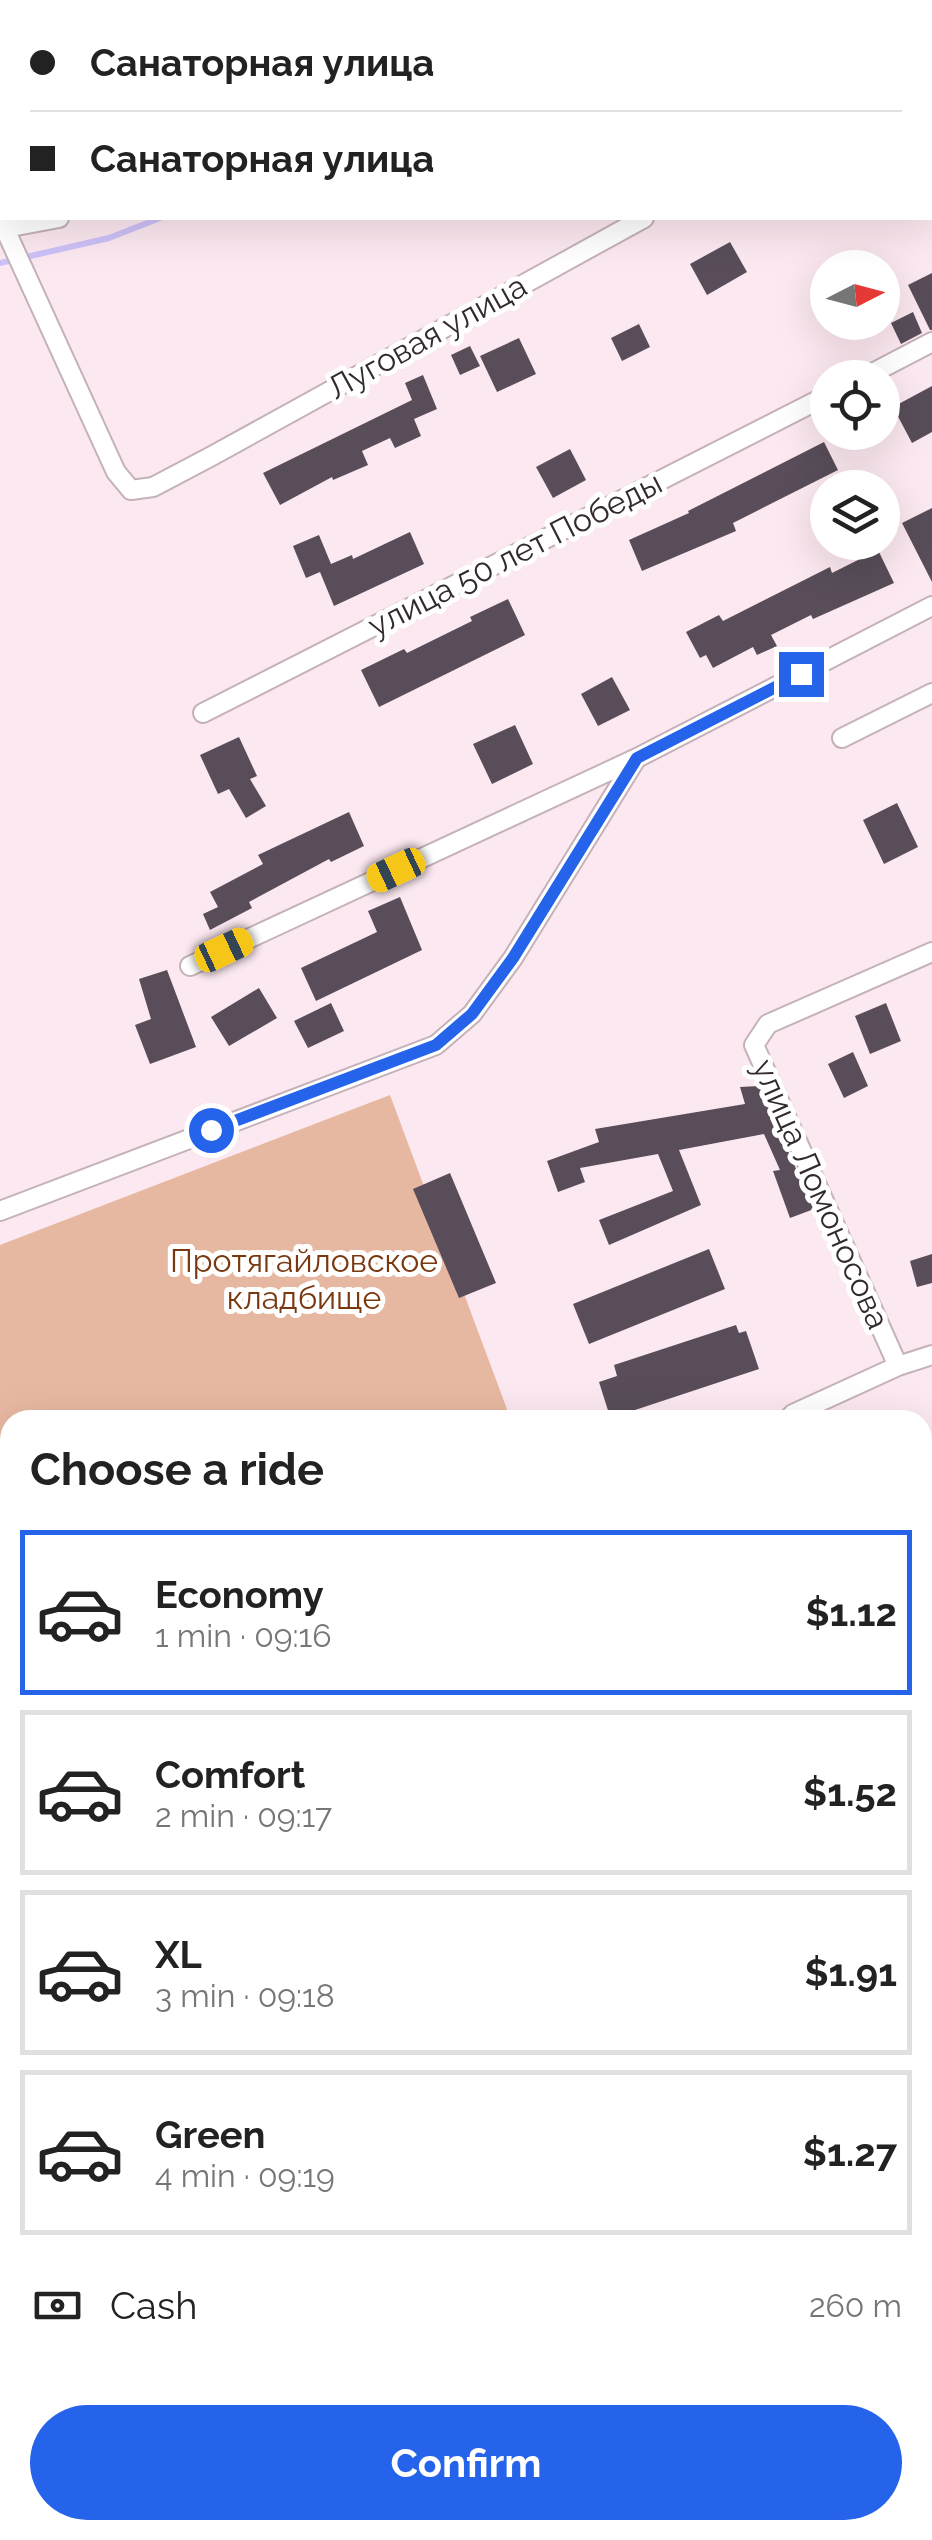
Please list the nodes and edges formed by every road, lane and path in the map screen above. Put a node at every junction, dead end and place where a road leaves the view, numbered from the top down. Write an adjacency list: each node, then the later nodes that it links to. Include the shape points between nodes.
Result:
1 (49, 220): 3 (street)
2 (640, 220): 3 (street, Луговая улица, via 152,488 131,490 116,472)
3 (3, 229)
4 (932, 342): 5 (street)
5 (898, 360)
6 (810, 405): 9 (street, улица 50 лет Победы)
7 (932, 606): 11 (street)
8 (932, 692): 10 (street)
9 (203, 712)
10 (842, 738)
11 (637, 758): 13 (street); 14 (street, via 513,958 472,1014 436,1045)
12 (932, 952): 16 (street, улица Ломоносова, via 768,1024 754,1045)
13 (190, 966)
14 (0, 1211)
15 (932, 1356): 16 (street)
16 (898, 1366): 17 (street)
17 (802, 1410)

